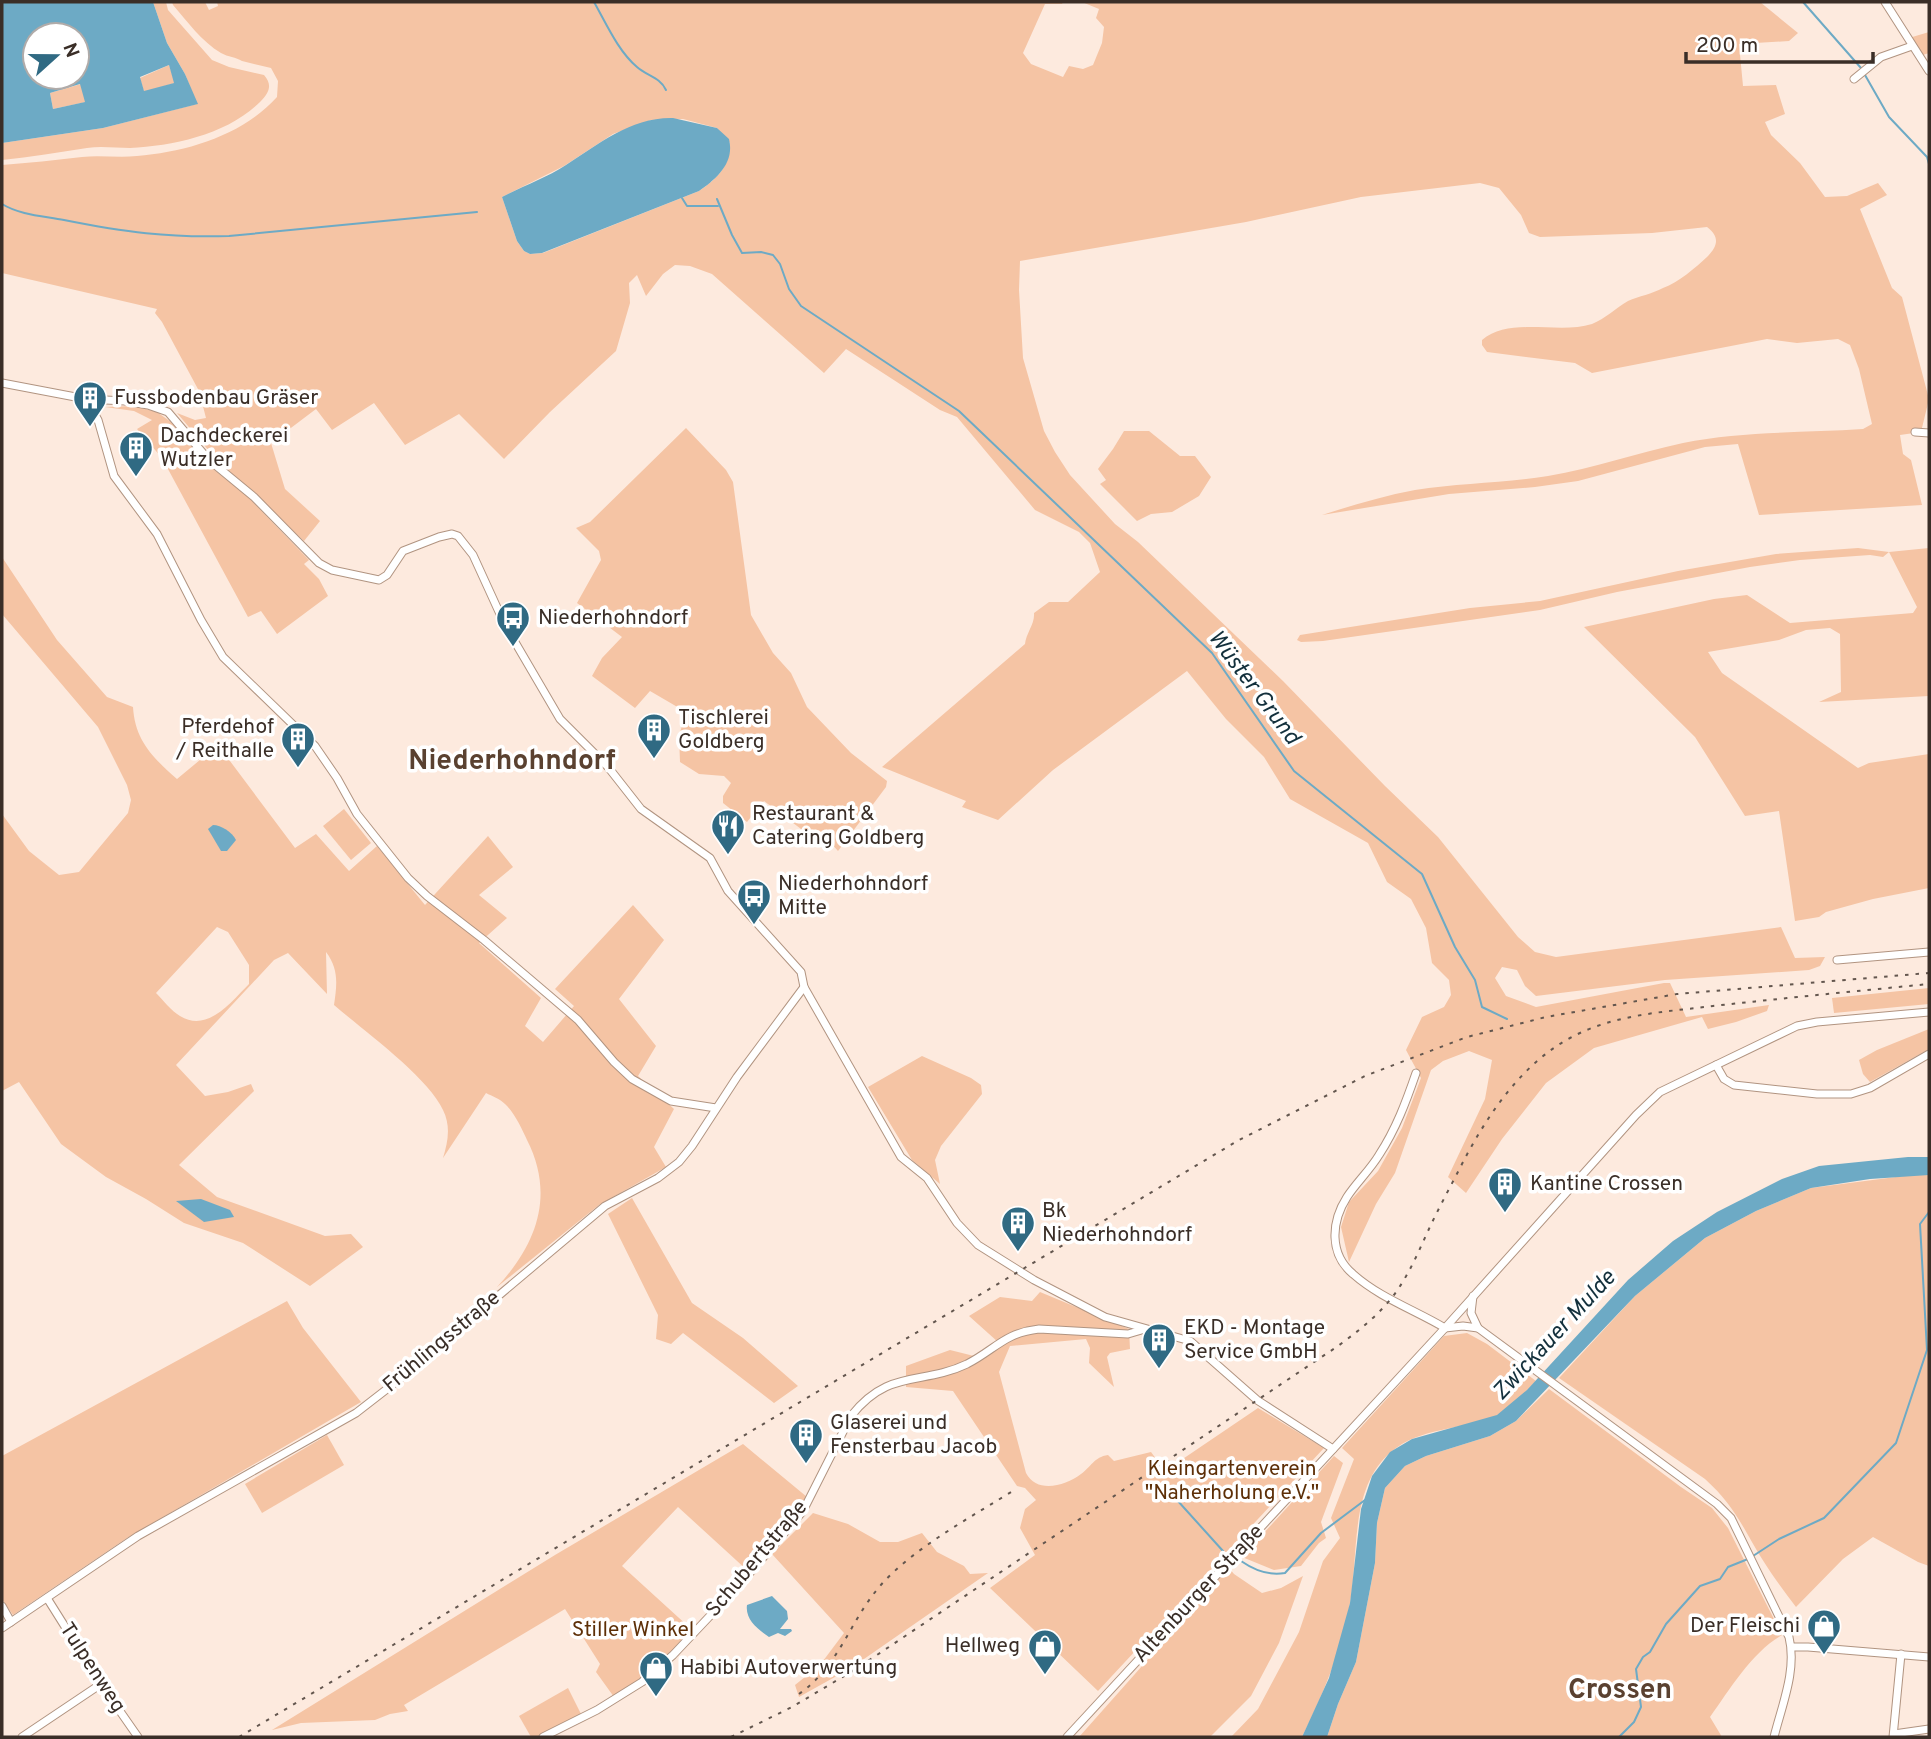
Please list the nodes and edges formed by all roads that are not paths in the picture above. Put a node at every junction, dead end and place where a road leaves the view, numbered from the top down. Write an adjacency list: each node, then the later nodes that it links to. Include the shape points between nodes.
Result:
1 (1885, 2): 2 (street)
2 (1912, 46): 3 (street); 4 (street, via 1879,58)
3 (1929, 71)
4 (1854, 79)
5 (2, 383): 6 (street)
6 (86, 399): 11 (street, via 125,401 168,412 208,459 332,570 379,580 403,551 439,537 458,536 473,555 505,625 560,719 642,809 710,858 728,891 801,972); 16 (street, via 98,419 114,476 157,534 223,656 315,746 357,814 408,878 578,1020 632,1079 671,1101)
7 (1915, 432): 8 (street)
8 (1929, 433)
9 (1929, 952): 10 (street)
10 (1837, 960)
11 (804, 987): 16 (street, Frühlingsstraße); 20 (street, via 901,1157 927,1178 978,1245 1105,1317)
12 (1929, 1012): 14 (street, Altenburger Straße, via 1817,1022)
13 (1929, 1054): 14 (street, via 1870,1088 1837,1095 1734,1085)
14 (1716, 1065): 17 (street, Altenburger Straße, via 1652,1100)
15 (1416, 1073): 18 (street, via 1398,1123 1378,1158 1345,1199 1333,1234 1337,1252 1351,1273 1390,1300)
16 (716, 1108): 22 (street, Frühlingsstraße, via 678,1162 606,1206 356,1413 138,1536)
17 (1473, 1295): 18 (street, Altenburger Straße); 19 (street, via 1471,1313)
18 (1445, 1328): 19 (street); 21 (street, Altenburger Straße)
19 (1478, 1328): 26 (street, via 1731,1518)
20 (1146, 1329): 21 (street, via 1190,1342 1257,1400); 34 (street, Schubertstraße, via 1128,1334 1024,1331 965,1365 900,1381 876,1392 851,1416 803,1511 682,1645 642,1682)
21 (1333, 1449): 35 (street, Altenburger Straße)
22 (47, 1598): 24 (street, Frühlingsstraße); 29 (street, Tulpenweg)
23 (2, 1606): 24 (street)
24 (11, 1622): 25 (street, Frühlingsstraße)
25 (2, 1628)
26 (1791, 1647): 27 (street); 36 (street)
27 (1901, 1654): 28 (street); 31 (street)
28 (1929, 1657)
29 (101, 1684): 32 (street); 33 (street, Tulpenweg)
30 (1929, 1729): 31 (street)
31 (1893, 1736)
32 (22, 1737)
33 (138, 1737)
34 (543, 1737)
35 (1068, 1737)
36 (1774, 1737)

